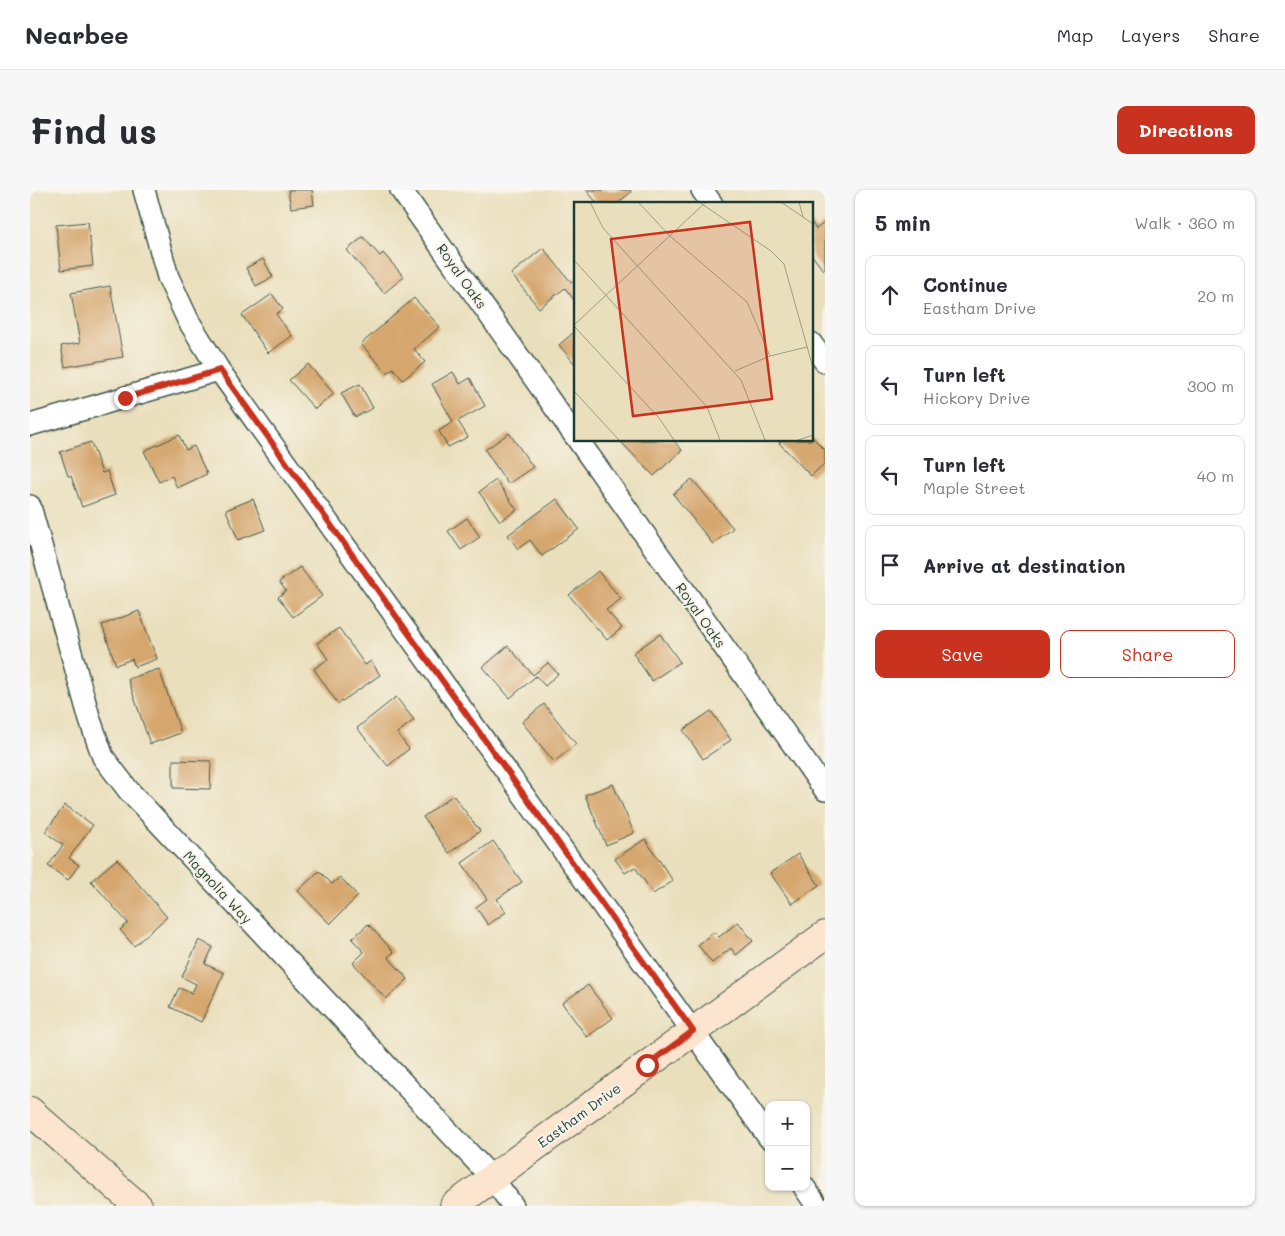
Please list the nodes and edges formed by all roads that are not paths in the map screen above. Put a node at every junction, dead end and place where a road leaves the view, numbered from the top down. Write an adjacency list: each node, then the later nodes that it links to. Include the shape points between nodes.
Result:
1 (144, 190): 7 (street, via 168,277 188,320)
2 (402, 190): 9 (street, Royal Oaks)
3 (702, 190): 4 (street)
4 (711, 202)
5 (812, 344): 6 (street)
6 (825, 362)
7 (220, 370): 8 (street); 14 (street)
8 (30, 425)
9 (574, 435)
10 (579, 441): 12 (street, Royal Oaks)
11 (30, 506): 17 (street, Magnolia Way, via 103,757 129,791)
12 (825, 790)
13 (825, 935): 14 (street, Eastham Drive)
14 (693, 1031): 16 (street); 17 (street, Eastham Drive)
15 (30, 1111): 19 (street)
16 (765, 1132)
17 (493, 1179): 20 (street, Eastham Drive); 21 (street, Magnolia Way)
18 (807, 1191): 22 (street)
19 (138, 1206)
20 (454, 1206)
21 (513, 1206)
22 (817, 1206)

